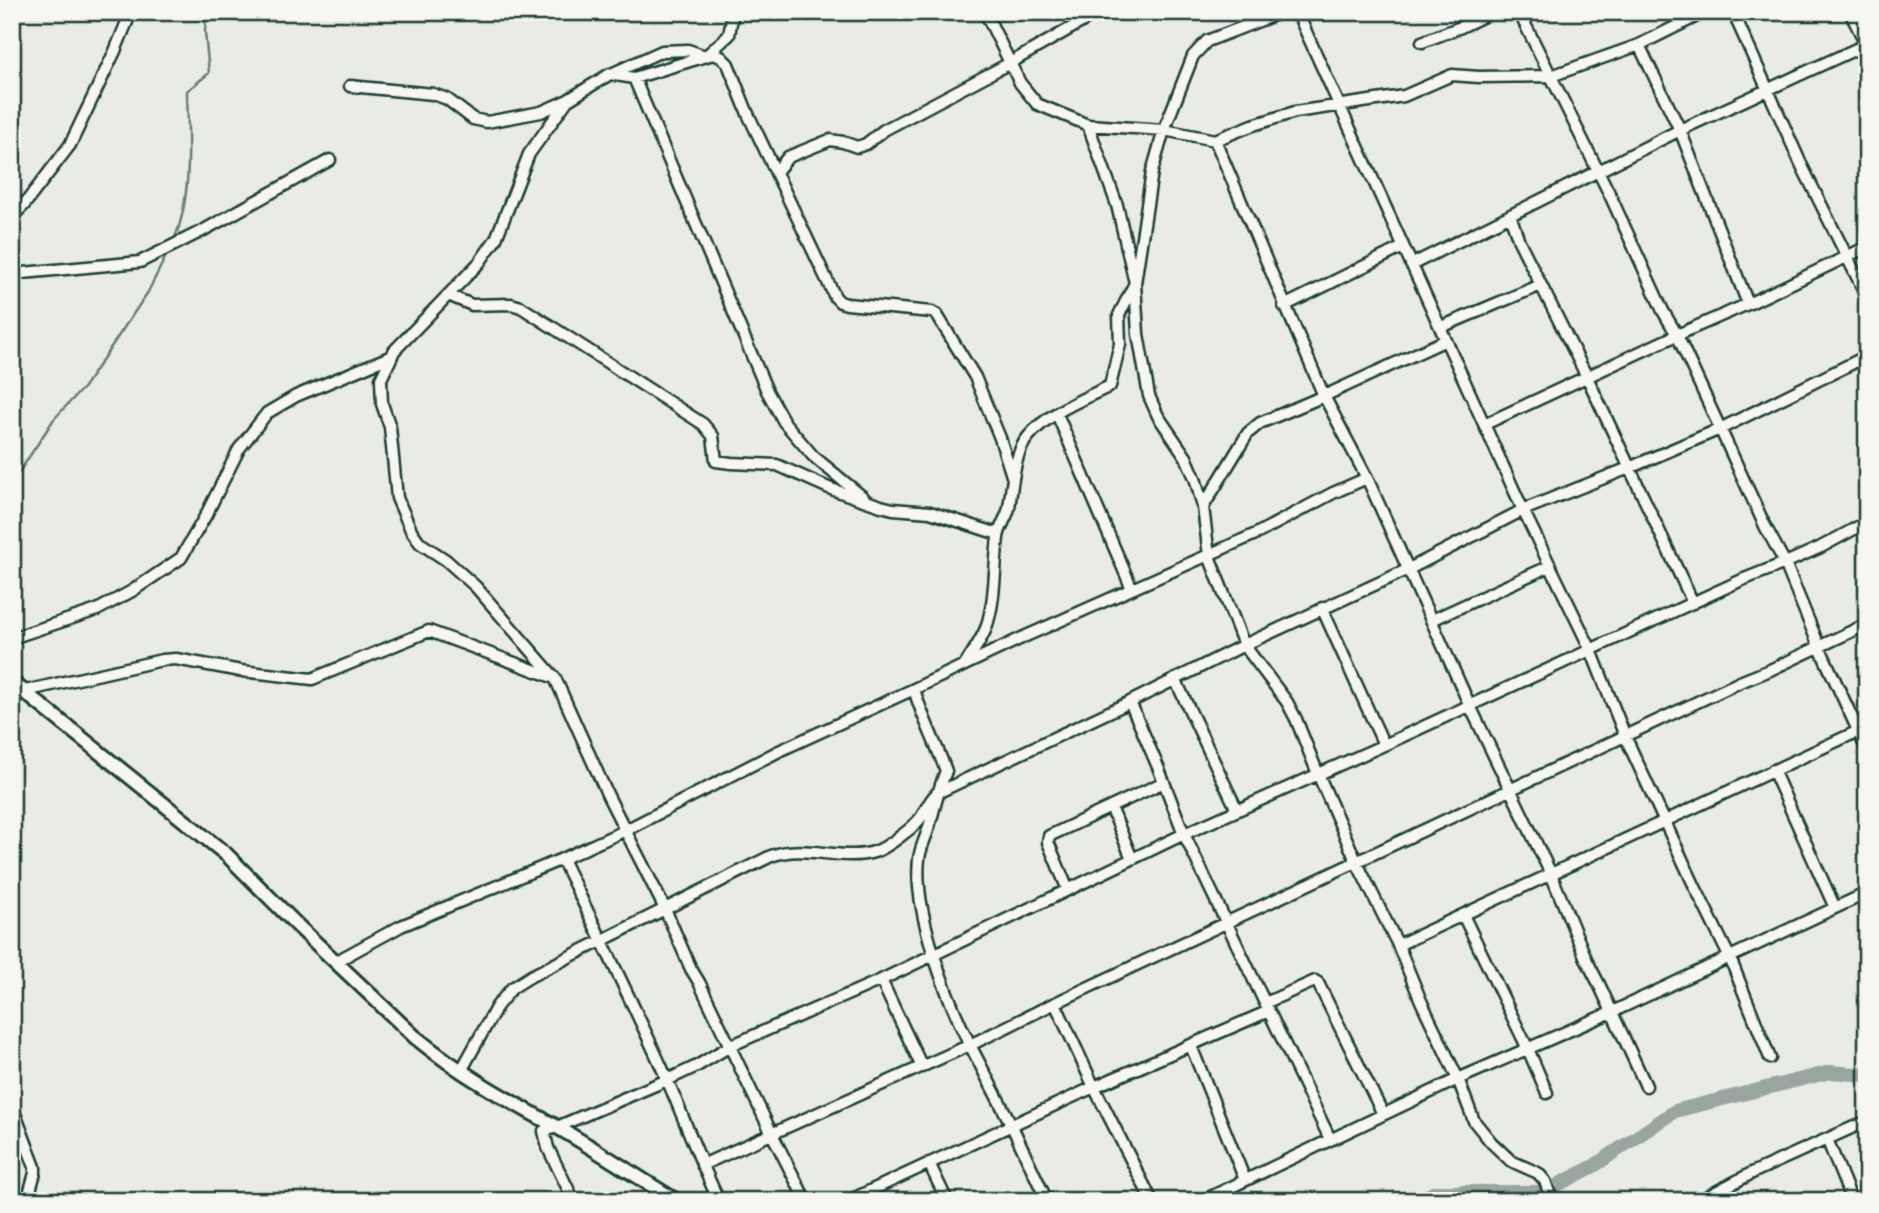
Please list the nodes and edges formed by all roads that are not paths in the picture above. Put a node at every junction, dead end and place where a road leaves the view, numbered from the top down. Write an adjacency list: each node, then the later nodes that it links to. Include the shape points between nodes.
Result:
1 (131, 12): 32 (street, via 71,145)
2 (733, 12): 15 (street, via 729,35)
3 (985, 12): 16 (street)
4 (1099, 12): 16 (street)
5 (1282, 12): 25 (street, via 1207,41 1193,55)
6 (1297, 12): 23 (street)
7 (1492, 12): 12 (street)
8 (1519, 12): 18 (street)
9 (1705, 12): 13 (street)
10 (1734, 12): 21 (street)
11 (1850, 12): 14 (street)
12 (1422, 42)
13 (1639, 45): 18 (street); 26 (street)
14 (1866, 45): 21 (street)
15 (706, 56): 17 (street, via 688,50 662,51); 19 (street); 29 (street, via 713,54 728,64)
16 (1010, 63): 24 (street, via 1037,104); 29 (street, via 866,144 856,147 830,140 788,156)
17 (610, 74): 19 (street); 22 (street)
18 (1551, 76): 23 (street, via 1452,75 1404,96); 30 (street)
19 (634, 78): 57 (street, via 784,422 813,456)
20 (350, 86): 22 (street, via 433,94 473,119 487,122 541,112)
21 (1767, 90): 26 (street); 35 (street)
22 (568, 100): 40 (street, via 529,154 496,239)
23 (1339, 104): 27 (street, via 1295,112); 33 (street)
24 (1088, 125): 25 (street); 38 (street, via 1117,205)
25 (1164, 130): 27 (street); 38 (street, via 1148,192)
26 (1680, 130): 30 (street); 42 (street)
27 (1214, 140): 43 (street)
28 (330, 160): 37 (street, via 140,262)
29 (776, 172): 56 (street, via 840,302 932,312 942,320 975,377)
30 (1598, 172): 31 (street); 45 (street)
31 (1510, 215): 36 (street); 39 (street)
32 (12, 217)
33 (1403, 247): 36 (street); 43 (street)
34 (1867, 247): 35 (street)
35 (1846, 257): 41 (street); 42 (street)
36 (1411, 265): 44 (street)
37 (12, 274)
38 (1135, 283): 51 (street, via 1119,315 1120,344 1110,386); 58 (street, via 1149,396 1186,457)
39 (1541, 285): 44 (street); 49 (street)
40 (448, 295): 47 (street); 57 (street, via 472,305 521,307 703,424 713,436 716,461 777,465)
41 (1867, 296)
42 (1748, 304): 45 (street)
43 (1284, 306): 50 (street)
44 (1441, 327): 46 (street)
45 (1677, 335): 49 (street); 53 (street)
46 (1446, 340): 50 (street); 52 (street)
47 (392, 356): 71 (street, via 267,413 239,449 181,558 97,610); 76 (street, via 381,379 382,404 390,427 397,498 411,530 420,543 477,587)
48 (1867, 356): 53 (street)
49 (1587, 377): 52 (street); 54 (street)
50 (1324, 396): 55 (street); 58 (street, via 1260,423 1248,433)
51 (1057, 414): 56 (street, via 1027,438); 66 (street)
52 (1485, 424): 59 (street)
53 (1720, 429): 54 (street); 63 (street)
54 (1629, 468): 59 (street); 67 (street)
55 (1367, 478): 62 (street); 65 (street)
56 (1013, 479): 61 (street, via 1008,513)
57 (867, 501): 61 (street, via 892,509 930,512)
58 (1203, 507): 62 (street)
59 (1523, 510): 64 (street); 65 (street)
60 (1867, 522): 63 (street)
61 (998, 534): 75 (street, via 987,625)
62 (1209, 556): 66 (street); 72 (street)
63 (1784, 563): 67 (street); 73 (street)
64 (1550, 566): 69 (street); 74 (street)
65 (1409, 569): 68 (street); 69 (street)
66 (1132, 589): 75 (street)
67 (1693, 603): 74 (street)
68 (1322, 608): 72 (street); 85 (street)
69 (1432, 620): 82 (street)
70 (1867, 624): 73 (street)
71 (12, 638)
72 (1244, 645): 77 (street); 88 (street, via 1287,702)
73 (1819, 646): 83 (street); 84 (street)
74 (1591, 650): 82 (street); 84 (street)
75 (964, 665): 79 (street)
76 (555, 678): 80 (street, via 429,631 312,679 176,659); 95 (street)
77 (1175, 680): 81 (street); 93 (street)
78 (12, 682): 80 (street)
79 (914, 689): 91 (street, via 946,771); 95 (street)
80 (25, 691): 111 (street, via 227,855)
81 (1130, 702): 89 (street); 91 (street)
82 (1470, 706): 85 (street); 90 (street)
83 (1863, 729): 86 (street); 87 (street)
84 (1625, 736): 90 (street); 94 (street)
85 (1384, 746): 88 (street)
86 (1867, 750)
87 (1773, 771): 94 (street); 103 (street)
88 (1318, 774): 93 (street); 99 (street)
89 (1164, 782): 92 (street); 96 (street)
90 (1510, 789): 99 (street); 100 (street)
91 (937, 793): 104 (street, via 919,820 877,852 783,851); 109 (street, via 918,871)
92 (1111, 807): 98 (street); 101 (street, via 1049,836)
93 (1237, 810): 96 (street)
94 (1665, 821): 100 (street); 110 (street)
95 (625, 830): 97 (street); 104 (street)
96 (1184, 834): 98 (street); 106 (street)
97 (562, 859): 107 (street); 111 (street, via 401,926)
98 (1132, 859): 101 (street)
99 (1357, 863): 106 (street); 108 (street)
100 (1551, 874): 105 (street); 115 (street)
101 (1068, 890): 109 (street)
102 (1867, 893): 103 (street)
103 (1835, 908): 110 (street)
104 (665, 909): 107 (street); 117 (street)
105 (1463, 915): 108 (street); 119 (street)
106 (1227, 923): 113 (street); 114 (street)
107 (602, 941): 122 (street, via 512,988); 124 (street)
108 (1398, 946): 123 (street)
109 (933, 955): 112 (street); 116 (street)
110 (1730, 958): 115 (street); 120 (street)
111 (335, 962): 122 (street, via 415,1037)
112 (881, 980): 117 (street); 121 (street)
113 (1055, 1003): 116 (street); 126 (street)
114 (1267, 1007): 118 (street); 129 (street, via 1318,983); 134 (street)
115 (1612, 1012): 119 (street); 125 (street)
116 (971, 1045): 121 (street); 131 (street)
117 (730, 1046): 124 (street); 133 (street)
118 (1191, 1046): 126 (street); 138 (street)
119 (1528, 1049): 123 (street); 127 (street)
120 (1770, 1058)
121 (922, 1068): 133 (street)
122 (461, 1071): 132 (street)
123 (1458, 1079): 129 (street); 150 (street, via 1474,1121 1511,1161 1538,1173)
124 (667, 1080): 132 (street); 137 (street)
125 (1646, 1086)
126 (1094, 1087): 131 (street); 148 (street)
127 (1547, 1093)
128 (12, 1106): 140 (street, via 35,1167)
129 (1383, 1114): 134 (street)
130 (1867, 1121): 135 (street)
131 (1011, 1124): 136 (street); 147 (street)
132 (557, 1128): 141 (street, via 544,1131); 142 (street)
133 (772, 1134): 137 (street); 144 (street)
134 (1330, 1139): 138 (street)
135 (1827, 1139): 139 (street); 151 (street)
136 (929, 1163): 145 (street); 146 (street)
137 (702, 1165): 143 (street)
138 (1245, 1180): 149 (street)
139 (1702, 1200)
140 (27, 1201)
141 (574, 1201)
142 (677, 1201)
143 (719, 1201)
144 (806, 1201)
145 (848, 1201)
146 (947, 1201)
147 (1047, 1201)
148 (1152, 1201)
149 (1202, 1201)
150 (1552, 1201)
151 (1852, 1201)

